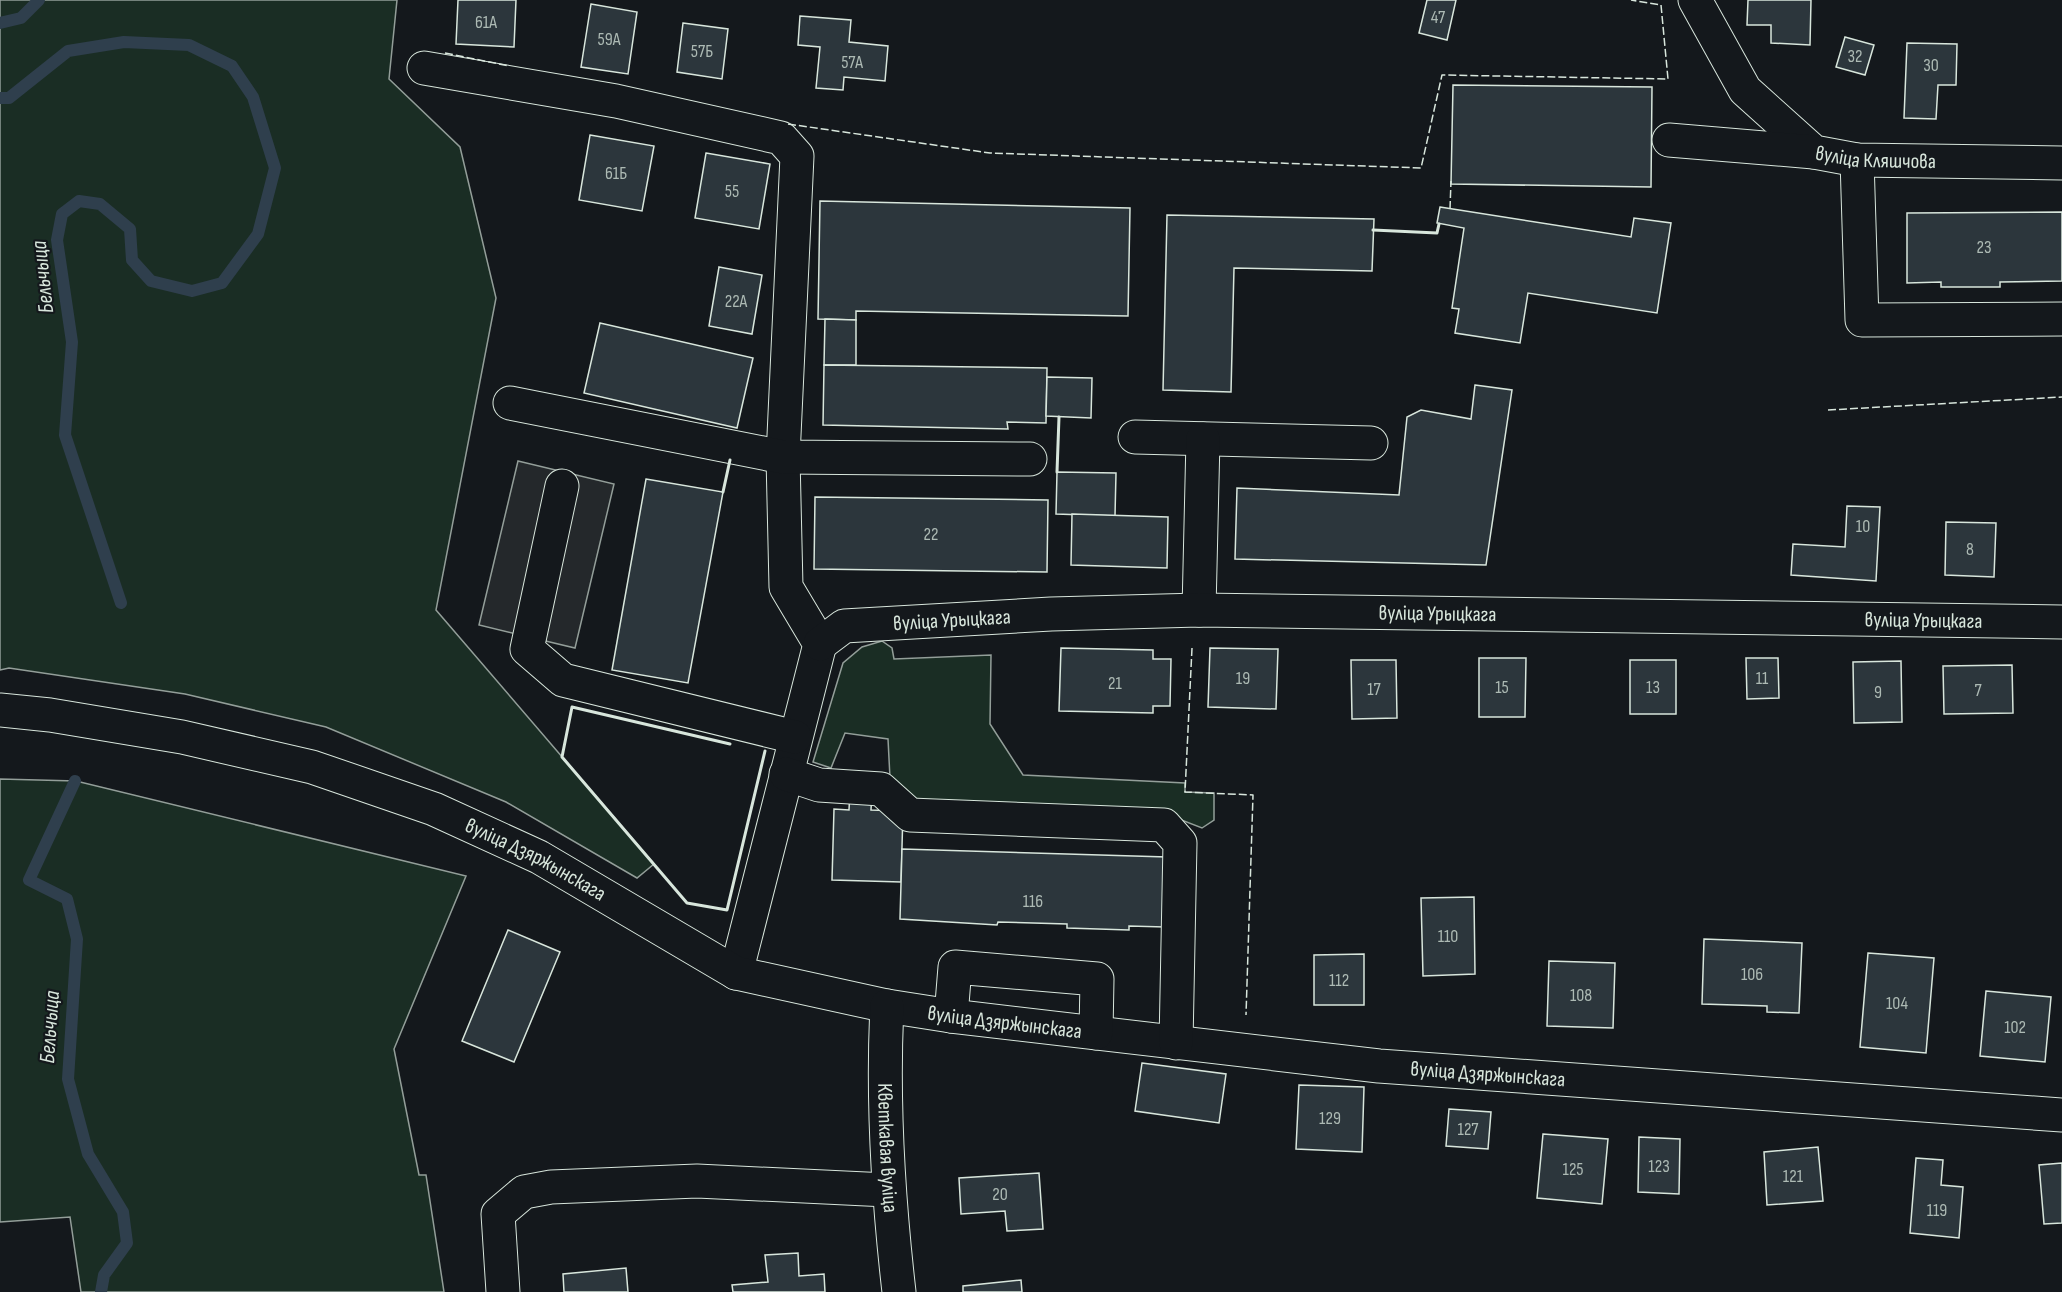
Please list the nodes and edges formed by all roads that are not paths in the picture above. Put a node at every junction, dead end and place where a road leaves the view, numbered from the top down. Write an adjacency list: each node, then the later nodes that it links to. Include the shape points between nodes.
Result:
1 (1695, 0): 4 (street, вуліца Кляшчова, via 1745,90)
2 (424, 68): 12 (street, via 616,101 781,138 797,156)
3 (1669, 140): 4 (street)
4 (1814, 153): 5 (street, вуліца Кляшчова)
5 (1857, 160): 6 (street, вуліца Кляшчова); 7 (street, via 1862,320)
6 (2062, 163)
7 (2062, 319)
8 (510, 403): 12 (street)
9 (1135, 437): 10 (street)
10 (1203, 439): 11 (street); 15 (street)
11 (1371, 443)
12 (783, 457): 13 (street); 17 (street, via 786,587)
13 (1030, 459)
14 (562, 486): 19 (street, via 527,649 562,680)
15 (1199, 610): 16 (street, вуліца Урыцкага); 17 (street, вуліца Урыцкага, via 844,626)
16 (2062, 622)
17 (820, 644): 19 (street)
18 (0, 710): 21 (street, вуліца Дзяржынскага, via 203,742 312,767 434,809 539,857)
19 (795, 737): 20 (street)
20 (786, 774): 21 (street); 25 (street, via 819,785 881,789 910,815 1164,825 1180,843)
21 (736, 973): 22 (street, вуліца Дзяржынскага)
22 (887, 1006): 23 (street, вуліца Дзяржынскага); 27 (street, Кветкавая вуліца)
23 (951, 1016): 24 (street, вуліца Дзяржынскага); 24 (street, via 955,967 1097,979)
24 (1096, 1033): 25 (street, вуліца Дзяржынскага)
25 (1176, 1043): 26 (street, вуліца Дзяржынскага, via 1379,1066)
26 (2062, 1115)
27 (887, 1190): 28 (street, via 697,1181 551,1187 524,1192 498,1214); 29 (street, Кветкавая вуліца)
28 (503, 1292)
29 (899, 1292)

